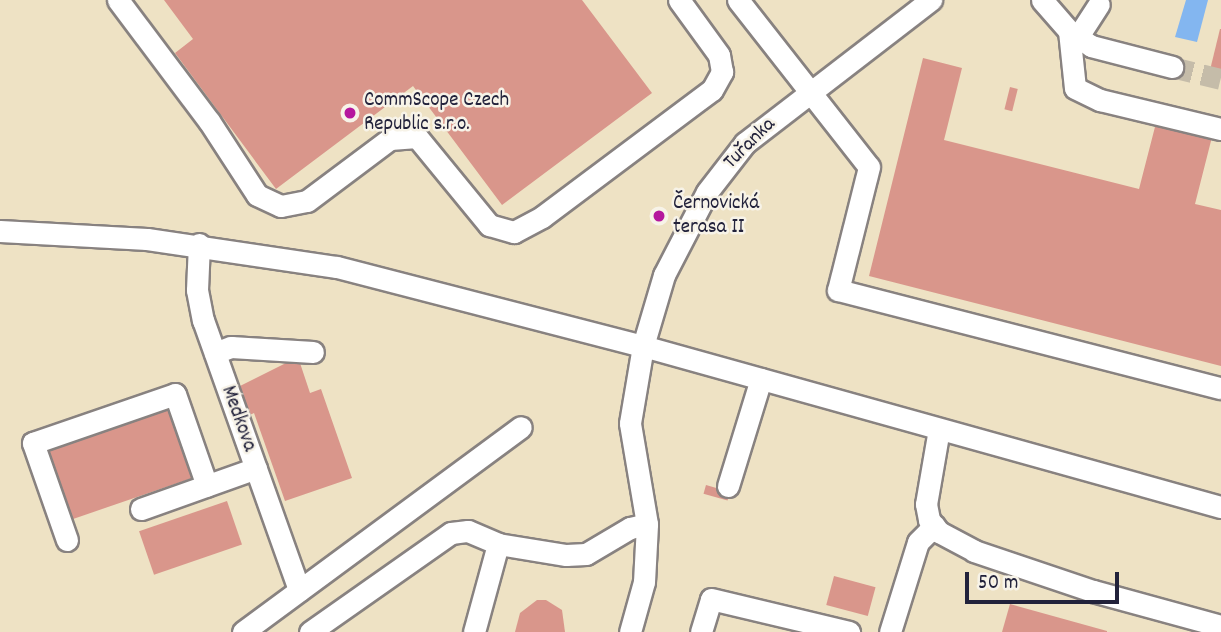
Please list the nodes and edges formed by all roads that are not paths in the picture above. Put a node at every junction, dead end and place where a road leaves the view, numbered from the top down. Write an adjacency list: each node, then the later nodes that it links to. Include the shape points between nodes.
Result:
1 (118, 0): 2 (street, via 209,121 257,195 281,206 307,201 390,139 416,137 489,225 514,232 542,217 712,90 722,72 719,55)
2 (678, 0)
3 (738, 0): 9 (street)
4 (931, 0): 9 (street, Tuřanka)
5 (1042, 0): 7 (street)
6 (1099, 4): 7 (street)
7 (1073, 34): 8 (street, via 1108,52); 10 (street, via 1075,88 1100,100)
8 (1172, 67)
9 (807, 93): 13 (street, Tuřanka, via 745,144 707,192 664,275); 17 (street, via 869,167 838,290)
10 (1221, 129)
11 (0, 232): 12 (street)
12 (199, 244): 13 (street, via 337,267); 15 (street, Medkova, via 199,303)
13 (643, 346): 16 (street); 25 (street, Tuřanka, via 630,423)
14 (313, 352): 15 (street, via 231,347)
15 (215, 353): 20 (street, Medkova)
16 (761, 379): 19 (street); 22 (street)
17 (1221, 388)
18 (522, 427): 29 (street)
19 (939, 429): 23 (street); 26 (street, via 926,504)
20 (256, 468): 21 (street); 29 (street, Medkova)
21 (207, 486): 24 (street); 27 (street, via 175,394 33,443)
22 (728, 486)
23 (1221, 507)
24 (141, 509)
25 (647, 524): 28 (street, via 630,528 586,554 547,554); 35 (street, Tuřanka, via 644,582)
26 (934, 526): 30 (street, via 974,551); 38 (street, via 918,542)
27 (67, 540)
28 (498, 544): 33 (street, via 468,531 451,533); 34 (street)
29 (299, 590): 32 (street)
30 (1164, 622): 31 (street)
31 (1221, 626)
32 (243, 632)
33 (310, 632)
34 (474, 632)
35 (630, 632)
36 (701, 632): 37 (street, via 711,599)
37 (849, 632)
38 (890, 632)

